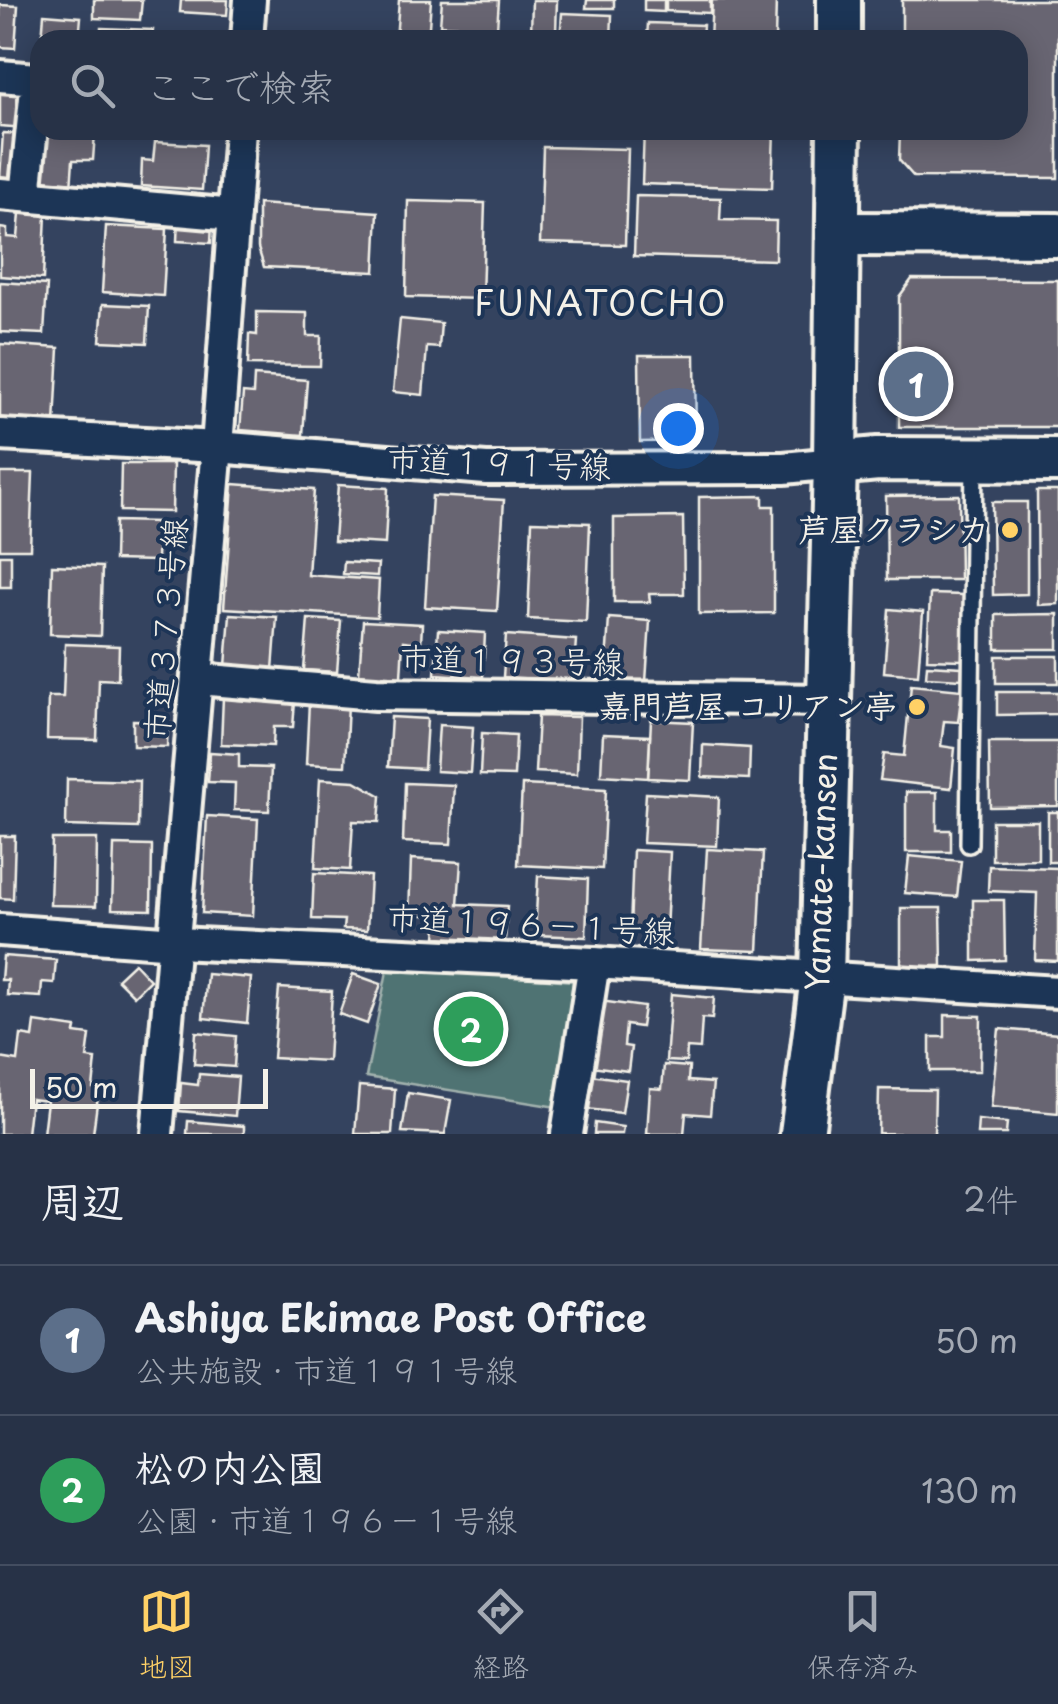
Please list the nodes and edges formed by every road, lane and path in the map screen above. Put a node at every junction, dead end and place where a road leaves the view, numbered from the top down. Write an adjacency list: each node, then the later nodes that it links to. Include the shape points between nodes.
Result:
1 (250, 0): 3 (street)
2 (840, 0): 4 (street)
3 (248, 30)
4 (840, 30)
5 (0, 76): 6 (street)
6 (30, 79)
7 (30, 114): 10 (street)
8 (239, 140): 11 (street, 市道３７３号線)
9 (839, 140): 12 (street, Yamate-kansen)
10 (13, 195): 11 (street)
11 (234, 214): 15 (street, 市道３７３号線)
12 (839, 234): 13 (street); 18 (street, Yamate-kansen)
13 (1058, 235)
14 (0, 435): 15 (street, 市道１９１号線)
15 (218, 447): 18 (street, 市道１９１号線, via 486,470); 19 (street, 市道３７３号線)
16 (974, 460): 17 (street, 市道１９１号線); 18 (street, 市道１９１号線); 21 (lane)
17 (1058, 460)
18 (835, 462): 20 (street, Yamate-kansen)
19 (198, 678): 20 (street, 市道１９３号線, via 376,694); 23 (street, 市道３７３号線)
20 (827, 700): 25 (street, Yamate-kansen)
21 (969, 844)
22 (0, 930): 23 (street, 市道１９６－１号線)
23 (176, 944): 24 (street, 市道１９６－１号線); 27 (street, 市道３７３号線)
24 (594, 963): 25 (street, 市道１９６－１号線); 28 (street)
25 (822, 976): 26 (street, 市道１９６－１号線); 29 (street, Yamate-kansen)
26 (1058, 992)
27 (157, 1134)
28 (568, 1134)
29 (802, 1134)

